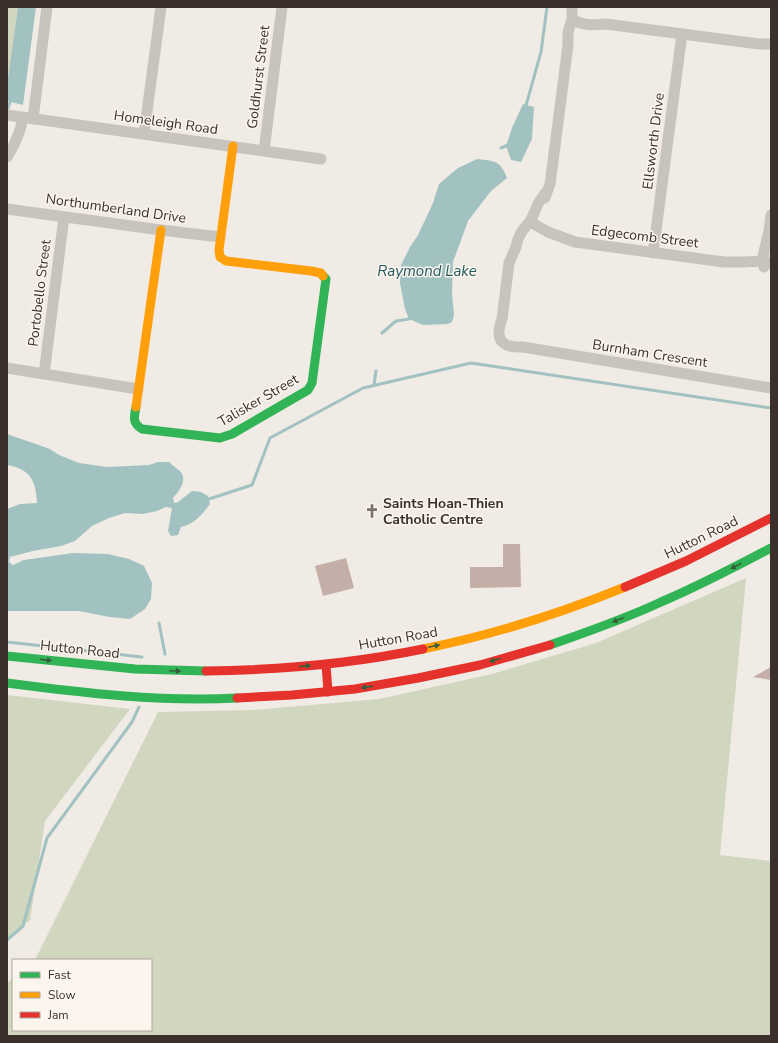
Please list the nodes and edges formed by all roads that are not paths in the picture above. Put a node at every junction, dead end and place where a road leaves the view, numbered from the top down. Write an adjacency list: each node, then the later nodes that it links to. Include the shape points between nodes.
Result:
1 (48, 7): 12 (street)
2 (161, 7): 13 (street)
3 (282, 7): 15 (street, Goldhurst Street)
4 (572, 7): 6 (street, Burnham Crescent)
5 (577, 7): 6 (street, Burnham Crescent)
6 (576, 20): 7 (street, via 593,25 606,24); 21 (street, Burnham Crescent, via 568,32 551,177 547,191 539,202)
7 (682, 34): 8 (street); 24 (street, Ellsworth Drive)
8 (759, 44): 9 (street); 10 (street)
9 (771, 44)
10 (771, 48)
11 (7, 115): 12 (street, Homeleigh Road)
12 (28, 118): 13 (street, Homeleigh Road); 16 (street)
13 (144, 134): 14 (street, Homeleigh Road)
14 (233, 146): 15 (street, Homeleigh Road); 23 (main road, Talisker Street)
15 (264, 151): 17 (street, Homeleigh Road)
16 (7, 157)
17 (321, 159)
18 (7, 209): 20 (street, Northumberland Drive)
19 (771, 215): 25 (street)
20 (64, 217): 22 (street, Northumberland Drive); 27 (street, Portobello Street)
21 (534, 222): 24 (street, Edgecomb Street, via 548,232 575,242); 28 (street, Burnham Crescent, via 522,231 509,263 502,319 509,339 523,347)
22 (161, 230): 23 (street, Northumberland Drive); 29 (main road, Talisker Street)
23 (220, 237): 29 (main road, Talisker Street, via 218,250 220,257 226,260 311,271 321,273 326,279 312,383 308,390 220,438 139,428 134,420)
24 (653, 253): 25 (street, Edgecomb Street, via 724,262 741,267)
25 (767, 265)
26 (7, 368): 27 (street)
27 (44, 374): 29 (street)
28 (771, 388)
29 (138, 389)
30 (771, 518): 33 (main road, Hutton Road, one-way to 30, via 384,656 477,637 546,616 626,587)
31 (771, 548): 35 (main road, one-way to 35, via 659,603 564,640 445,673)
32 (7, 656): 33 (main road, Hutton Road, one-way to 33, via 117,668 187,671 268,669)
33 (326, 664): 35 (main road)
34 (7, 683): 35 (main road, via 66,691 166,698 237,699)
35 (328, 692)

